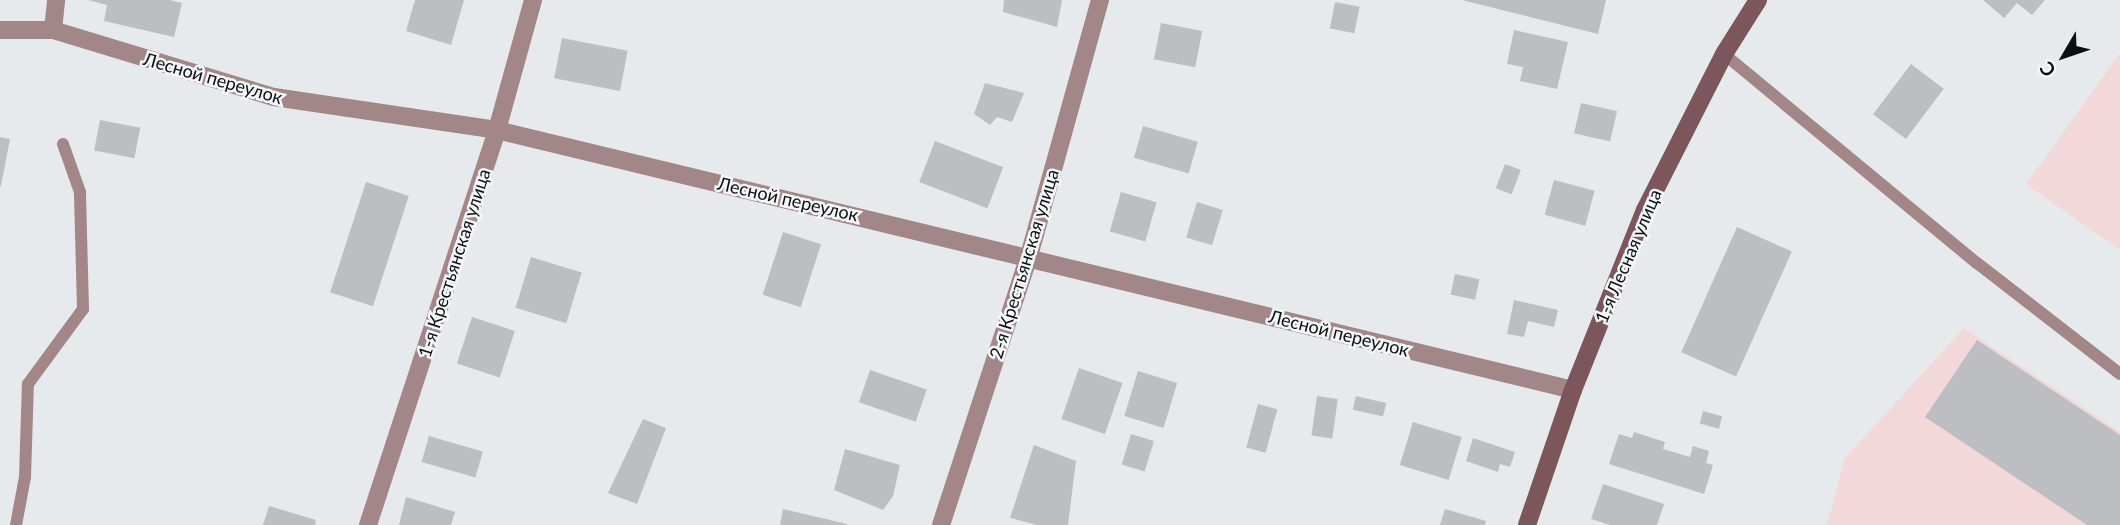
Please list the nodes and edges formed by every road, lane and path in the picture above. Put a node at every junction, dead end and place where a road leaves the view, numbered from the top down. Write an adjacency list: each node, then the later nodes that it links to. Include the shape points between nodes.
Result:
1 (56, 0): 6 (street)
2 (533, 0): 8 (street, 1-я Крестьянская улица)
3 (1100, 0): 10 (street, 2-я Крестьянская улица)
4 (1758, 0): 7 (main road, 1-я Лесная улица)
5 (0, 30): 6 (street, Лесной переулок)
6 (53, 30): 8 (street, Лесной переулок, via 274,97)
7 (1724, 54): 11 (lane, via 1977,263); 12 (main road, 1-я Лесная улица, via 1646,210)
8 (497, 130): 10 (street, Лесной переулок); 14 (street, 1-я Крестьянская улица)
9 (63, 144): 13 (lane, via 80,192 83,309 28,384 25,477)
10 (1029, 256): 12 (street, Лесной переулок); 15 (street, 2-я Крестьянская улица)
11 (2120, 374)
12 (1573, 390): 16 (main road, 1-я Лесная улица)
13 (16, 525)
14 (368, 525)
15 (941, 525)
16 (1527, 525)

